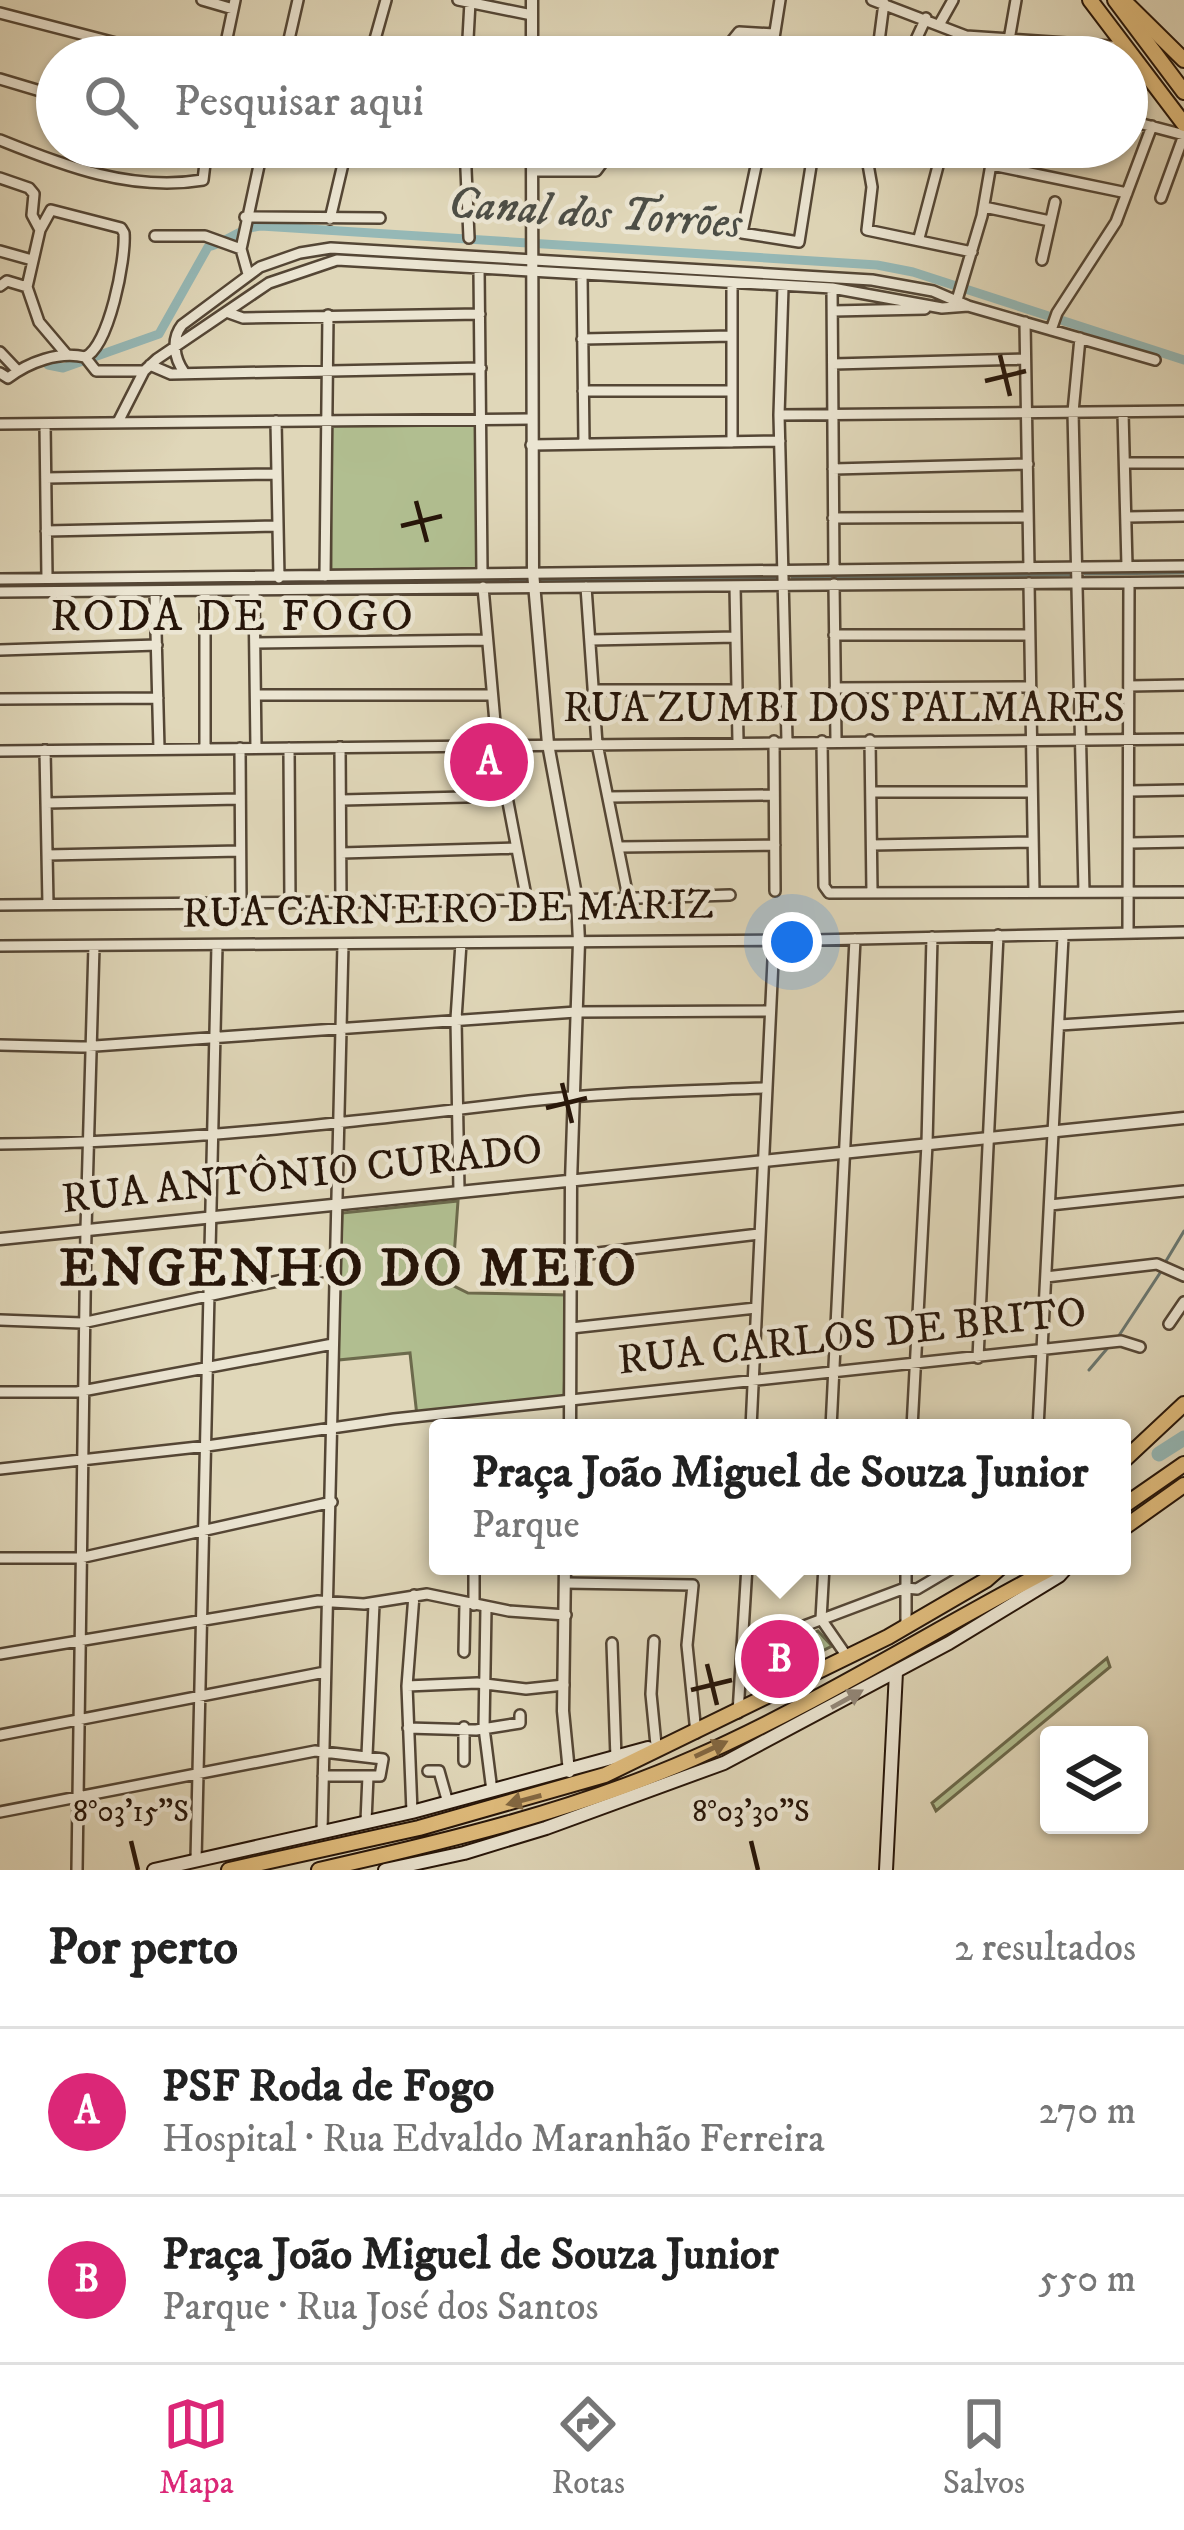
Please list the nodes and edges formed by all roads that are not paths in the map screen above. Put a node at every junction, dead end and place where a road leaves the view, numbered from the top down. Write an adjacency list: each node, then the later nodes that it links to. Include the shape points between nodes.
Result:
1 (202, 0): 13 (street)
2 (298, 0): 21 (street)
3 (386, 0): 22 (street)
4 (532, 0): 15 (street)
5 (780, 0): 18 (street)
6 (872, 0): 12 (street)
7 (952, 0): 17 (street)
8 (1016, 0): 29 (street)
9 (1090, 0): 30 (main road)
10 (1119, 0): 31 (main road); 33 (main road)
11 (464, 1): 15 (street); 23 (street)
12 (884, 3): 16 (street); 26 (street)
13 (234, 4): 20 (street)
14 (0, 13): 19 (street)
15 (532, 15): 24 (street)
16 (926, 18): 17 (street); 27 (street)
17 (939, 25): 28 (street)
18 (774, 34): 25 (street)
19 (89, 36)
20 (227, 36)
21 (290, 36)
22 (376, 36)
23 (466, 36)
24 (532, 36)
25 (736, 36)
26 (880, 36)
27 (918, 36)
28 (966, 36)
29 (1009, 36)
30 (1117, 36)
31 (1143, 36)
32 (1148, 43): 37 (main road)
33 (1184, 60)
34 (1148, 77): 38 (main road)
35 (0, 79): 36 (street)
36 (36, 90)
37 (1184, 92)
38 (1184, 124)
39 (1148, 125): 40 (street)
40 (1152, 126): 41 (street); 42 (street)
41 (1184, 135): 62 (street)
42 (1148, 136)
43 (0, 140): 44 (street)
44 (36, 153)
45 (76, 168): 46 (street, via 197,181)
46 (205, 168)
47 (257, 168): 68 (street)
48 (342, 168): 66 (street)
49 (466, 168): 71 (street)
50 (532, 168): 59 (street)
51 (598, 168): 59 (street)
52 (756, 168): 53 (street, via 742,233 799,242)
53 (811, 168)
54 (869, 168): 72 (street, via 867,228)
55 (937, 168): 72 (street)
56 (991, 168): 64 (street)
57 (1006, 168): 61 (street)
58 (1136, 168): 61 (street)
59 (532, 172): 76 (street)
60 (0, 178): 69 (street, via 32,190)
61 (1126, 193): 94 (street)
62 (1161, 198)
63 (1055, 202): 67 (street)
64 (984, 207): 67 (street); 75 (street)
65 (380, 218): 66 (street)
66 (330, 219): 68 (street)
67 (1050, 221): 78 (street)
68 (244, 226): 73 (street)
69 (40, 230): 77 (street); 103 (street, via 51,210 119,227 125,241 119,285)
70 (155, 236): 73 (street)
71 (470, 238)
72 (919, 238): 75 (street)
73 (230, 245): 80 (street)
74 (0, 251): 77 (street)
75 (972, 252): 87 (street)
76 (530, 256): 79 (street); 80 (street, via 347,247 300,253); 81 (street); 87 (street, via 853,278); 119 (street)
77 (32, 260): 84 (street)
78 (1042, 260)
79 (479, 269): 90 (street, via 337,260 269,283); 91 (street)
80 (248, 274): 98 (street, via 179,327)
81 (582, 274): 82 (street); 97 (street)
82 (732, 283): 85 (street); 95 (street)
83 (0, 286): 84 (street)
84 (27, 287): 100 (street, via 39,322)
85 (783, 287): 86 (street); 117 (street)
86 (832, 289): 88 (street); 89 (street)
87 (962, 295): 88 (street); 93 (street)
88 (942, 308): 89 (street)
89 (833, 311): 104 (street)
90 (229, 313): 92 (street); 98 (street)
91 (480, 314): 92 (street); 107 (street)
92 (328, 315): 106 (street)
93 (1024, 322): 94 (street); 101 (street)
94 (1051, 329): 96 (street)
95 (733, 337): 97 (street); 111 (street)
96 (1080, 338): 102 (street); 113 (street)
97 (582, 339): 110 (street)
98 (175, 347): 105 (street); 108 (street)
99 (0, 352): 109 (street)
100 (67, 355): 103 (street); 109 (street)
101 (1025, 358): 104 (street); 115 (street)
102 (1155, 360)
103 (87, 362): 105 (street)
104 (833, 364): 116 (street)
105 (147, 368): 108 (street); 121 (street)
106 (329, 368): 107 (street); 108 (street); 122 (street)
107 (481, 368): 118 (street)
108 (184, 372)
109 (9, 374)
110 (583, 391): 111 (street); 127 (street)
111 (732, 391): 125 (street)
112 (1184, 411): 114 (street)
113 (1073, 412): 114 (street); 115 (street); 144 (street)
114 (1123, 412): 129 (street)
115 (1026, 413): 116 (street); 131 (street)
116 (831, 415): 117 (street); 132 (street)
117 (779, 416): 126 (street)
118 (482, 418): 119 (street); 122 (street); 148 (street)
119 (531, 419): 128 (street)
120 (276, 421): 121 (street); 122 (street); 133 (street)
121 (118, 422): 124 (street)
122 (328, 423): 149 (street)
123 (0, 424): 124 (street)
124 (45, 424): 134 (street)
125 (732, 442): 126 (street); 127 (street)
126 (780, 442): 145 (street)
127 (584, 443): 128 (street)
128 (531, 445): 147 (street)
129 (1125, 463): 130 (street); 137 (street)
130 (1184, 463)
131 (1028, 464): 132 (street); 136 (street)
132 (833, 469): 138 (street)
133 (275, 474): 134 (street); 139 (street)
134 (46, 478): 140 (street)
135 (1184, 516): 137 (street)
136 (1028, 517): 138 (street); 143 (street)
137 (1127, 517): 141 (street)
138 (833, 518): 146 (street)
139 (276, 526): 140 (street); 151 (street)
140 (46, 531): 150 (street)
141 (1127, 566): 142 (street); 144 (street)
142 (1184, 566)
143 (1029, 568): 144 (street); 146 (street)
144 (1078, 568): 155 (street)
145 (785, 570): 146 (street); 147 (street); 158 (street)
146 (834, 570)
147 (533, 572): 148 (street); 162 (street)
148 (482, 573): 149 (street)
149 (325, 576): 151 (street)
150 (47, 578): 151 (street); 152 (street)
151 (279, 578)
152 (0, 579)
153 (1184, 582): 156 (street)
154 (1029, 583): 155 (street); 157 (street); 168 (street)
155 (1078, 583): 156 (street); 185 (street)
156 (1129, 583): 176 (street)
157 (834, 584): 158 (street); 167 (street)
158 (784, 585): 160 (street); 191 (street)
159 (586, 586): 160 (street); 162 (street); 171 (street)
160 (735, 586): 169 (street)
161 (483, 587): 162 (street); 163 (street); 170 (street)
162 (534, 589): 194 (street)
163 (254, 590): 164 (street); 172 (street)
164 (206, 591): 166 (street); 198 (street)
165 (0, 592): 166 (street)
166 (155, 592): 173 (street)
167 (834, 635): 168 (street); 178 (street)
168 (1029, 635): 177 (street)
169 (736, 637): 171 (street); 179 (street)
170 (487, 640): 172 (street); 182 (street)
171 (590, 640): 180 (street)
172 (255, 643): 181 (street)
173 (157, 645): 174 (street); 184 (street)
174 (0, 650)
175 (1184, 685): 176 (street)
176 (1129, 686): 190 (street)
177 (1029, 687): 178 (street); 189 (street)
178 (835, 688): 187 (street)
179 (737, 690): 180 (street); 193 (street)
180 (594, 691): 195 (street)
181 (256, 695): 182 (street); 200 (street)
182 (492, 695): 196 (street)
183 (0, 698): 184 (street)
184 (158, 698): 202 (street)
185 (1082, 739): 189 (street, RUA ZUMBI DOS PALMARES); 190 (street, RUA ZUMBI DOS PALMARES); 228 (street)
186 (1184, 739): 190 (street, RUA ZUMBI DOS PALMARES)
187 (836, 740): 188 (street, RUA ZUMBI DOS PALMARES); 192 (street, RUA ZUMBI DOS PALMARES)
188 (870, 740): 189 (street, RUA ZUMBI DOS PALMARES); 208 (street)
189 (1030, 740): 207 (street)
190 (1129, 740): 206 (street)
191 (780, 741): 192 (street, RUA ZUMBI DOS PALMARES); 193 (street, RUA ZUMBI DOS PALMARES); 209 (street)
192 (822, 741): 226 (street, via 827,892)
193 (738, 742): 195 (street, RUA ZUMBI DOS PALMARES)
194 (548, 744): 195 (street, RUA ZUMBI DOS PALMARES); 196 (street, RUA ZUMBI DOS PALMARES); 233 (street)
195 (598, 744): 211 (street)
196 (497, 745): 197 (street, RUA ZUMBI DOS PALMARES); 210 (street)
197 (340, 747): 201 (street, RUA ZUMBI DOS PALMARES); 213 (street)
198 (205, 748): 199 (street, RUA ZUMBI DOS PALMARES); 202 (street, RUA ZUMBI DOS PALMARES)
199 (240, 748): 200 (street, RUA ZUMBI DOS PALMARES); 212 (street)
200 (256, 748): 201 (street, RUA ZUMBI DOS PALMARES)
201 (289, 748): 236 (street)
202 (159, 749): 203 (street, RUA ZUMBI DOS PALMARES)
203 (44, 750): 204 (street, RUA ZUMBI DOS PALMARES); 214 (street)
204 (0, 751)
205 (1184, 790): 206 (street)
206 (1130, 791): 217 (street)
207 (1032, 792): 208 (street); 215 (street)
208 (872, 793): 218 (street)
209 (774, 795): 211 (street); 219 (street)
210 (506, 796): 213 (street); 221 (street)
211 (609, 797): 220 (street)
212 (239, 800): 214 (street); 222 (street)
213 (342, 800): 223 (street)
214 (46, 803): 224 (street)
215 (1033, 842): 218 (street); 227 (street)
216 (1184, 842): 217 (street)
217 (1130, 843): 229 (street)
218 (872, 844): 226 (street)
219 (775, 845): 220 (street); 225 (street)
220 (619, 847): 232 (street)
221 (516, 848): 223 (street); 235 (street)
222 (240, 851): 224 (street); 238 (street)
223 (341, 853): 234 (street)
224 (47, 855): 237 (street)
225 (775, 891)
226 (872, 892): 227 (street)
227 (1034, 892): 228 (street)
228 (1084, 892): 229 (street)
229 (1130, 892): 230 (street); 241 (street)
230 (1184, 892)
231 (730, 895): 232 (street)
232 (628, 897): 233 (street)
233 (578, 900): 235 (street); 247 (street)
234 (341, 901): 235 (street); 236 (street)
235 (527, 901)
236 (290, 903): 238 (street)
237 (48, 904): 238 (street); 239 (street)
238 (241, 904)
239 (0, 905)
240 (1184, 932): 241 (street, RUA CARNEIRO DE MARIZ)
241 (1128, 933): 244 (street, RUA CARNEIRO DE MARIZ)
242 (998, 935): 243 (street, RUA CARNEIRO DE MARIZ); 244 (street, RUA CARNEIRO DE MARIZ); 269 (street)
243 (932, 937): 246 (street, RUA CARNEIRO DE MARIZ); 272 (street)
244 (1063, 938): 257 (street)
245 (774, 939): 246 (street, RUA CARNEIRO DE MARIZ); 247 (street, RUA CARNEIRO DE MARIZ); 253 (street)
246 (855, 939): 273 (street)
247 (579, 942): 248 (street, RUA CARNEIRO DE MARIZ); 254 (street)
248 (461, 943): 249 (street, RUA CARNEIRO DE MARIZ); 256 (street)
249 (343, 944): 252 (street, RUA CARNEIRO DE MARIZ); 258 (street)
250 (0, 946): 251 (street, RUA CARNEIRO DE MARIZ)
251 (94, 946): 252 (street, RUA CARNEIRO DE MARIZ); 261 (street)
252 (217, 946): 259 (street)
253 (770, 1011): 254 (street); 262 (street)
254 (576, 1012): 256 (street); 263 (street)
255 (1184, 1017): 257 (street)
256 (456, 1019): 258 (street); 264 (street)
257 (1060, 1025): 268 (street)
258 (339, 1029): 259 (street); 266 (street)
259 (216, 1037): 261 (street); 267 (street)
260 (0, 1045): 261 (street)
261 (92, 1046): 271 (street)
262 (766, 1088): 263 (street); 274 (street)
263 (574, 1097): 264 (street); 275 (street)
264 (455, 1112): 266 (street); 276 (street)
265 (1184, 1118): 268 (street, RUA ANTÔNIO CURADO)
266 (337, 1121): 267 (street); 278 (street)
267 (214, 1132): 271 (street); 280 (street)
268 (1054, 1132): 269 (street, RUA ANTÔNIO CURADO); 279 (street)
269 (989, 1138): 272 (street, RUA ANTÔNIO CURADO); 298 (street)
270 (0, 1144): 271 (street)
271 (88, 1144): 281 (street)
272 (927, 1144): 273 (street, RUA ANTÔNIO CURADO); 299 (street)
273 (847, 1152): 274 (street, RUA ANTÔNIO CURADO); 301 (street)
274 (764, 1161): 275 (street, RUA ANTÔNIO CURADO); 282 (street)
275 (571, 1182): 276 (street, RUA ANTÔNIO CURADO); 284 (street)
276 (459, 1191): 278 (street, RUA ANTÔNIO CURADO)
277 (1184, 1191): 279 (street)
278 (334, 1205): 280 (street, RUA ANTÔNIO CURADO); 285 (street)
279 (1050, 1205): 286 (street)
280 (213, 1216): 281 (street, RUA ANTÔNIO CURADO); 288 (street)
281 (86, 1229): 283 (street, RUA ANTÔNIO CURADO); 292 (street)
282 (759, 1234): 284 (street); 290 (street)
283 (0, 1239)
284 (572, 1256): 294 (street)
285 (334, 1269): 288 (street); 295 (street)
286 (1046, 1276): 287 (street, via 1162,1266); 297 (street)
287 (1184, 1276)
288 (210, 1294): 292 (street); 300 (street)
289 (1184, 1302): 293 (street)
290 (756, 1308): 294 (street); 302 (street)
291 (0, 1320): 292 (street)
292 (85, 1322): 303 (street)
293 (1169, 1324)
294 (571, 1328): 305 (street)
295 (333, 1344): 300 (street); 312 (street)
296 (1139, 1347): 297 (street, RUA CARLOS DE BRITO, via 1120,1341)
297 (1043, 1350): 298 (street, RUA CARLOS DE BRITO); 311 (street)
298 (978, 1358): 299 (street, RUA CARLOS DE BRITO)
299 (915, 1366): 301 (street, RUA CARLOS DE BRITO); 310 (street)
300 (207, 1370): 303 (street); 313 (street)
301 (834, 1374): 302 (street, RUA CARLOS DE BRITO); 309 (street)
302 (754, 1382): 305 (street, RUA CARLOS DE BRITO); 308 (street)
303 (83, 1390): 304 (street); 315 (street)
304 (0, 1391)
305 (571, 1401): 307 (street); 312 (street, RUA CARLOS DE BRITO)
306 (1184, 1404): 314 (main road)
307 (570, 1419)
308 (752, 1419)
309 (832, 1419)
310 (912, 1419)
311 (1038, 1419)
312 (334, 1428): 313 (street, RUA CARLOS DE BRITO); 320 (street)
313 (207, 1446): 315 (street, RUA CARLOS DE BRITO); 322 (street)
314 (1131, 1454)
315 (83, 1460): 317 (street, RUA CARLOS DE BRITO); 324 (street)
316 (1184, 1464): 319 (main road)
317 (0, 1469)
318 (1184, 1485): 321 (main road)
319 (1131, 1501)
320 (332, 1502): 322 (street); 339 (street)
321 (1131, 1523)
322 (205, 1532): 324 (street); 345 (street)
323 (0, 1558): 324 (street)
324 (80, 1558): 349 (street)
325 (473, 1575): 341 (street)
326 (565, 1575): 336 (street)
327 (747, 1575): 352 (street)
328 (823, 1575): 344 (street)
329 (906, 1575): 337 (street)
330 (940, 1575): 337 (street)
331 (992, 1575): 335 (main road)
332 (997, 1575): 335 (main road)
333 (1039, 1575): 393 (main road, one-way to 333, via 494,1828 642,1780 772,1720)
334 (1057, 1575): 358 (main road)
335 (986, 1580): 346 (main road)
336 (565, 1583): 343 (street); 370 (street, via 693,1585 687,1645)
337 (905, 1588): 344 (street); 346 (street)
338 (414, 1595): 340 (street); 341 (street); 348 (street)
339 (329, 1604): 340 (street); 345 (street); 357 (street)
340 (374, 1604): 374 (street)
341 (469, 1604): 342 (street); 353 (street)
342 (487, 1608): 343 (street); 360 (street)
343 (566, 1615): 361 (street)
344 (821, 1618): 352 (street); 355 (street)
345 (203, 1619): 349 (street); 363 (street)
346 (906, 1627): 355 (main road)
347 (426, 1632): 348 (street)
348 (412, 1633): 362 (street)
349 (80, 1641): 354 (street); 366 (street)
350 (654, 1641): 372 (street, via 651,1694)
351 (612, 1643): 375 (street)
352 (743, 1649): 364 (street)
353 (464, 1652)
354 (0, 1654)
355 (848, 1658): 364 (main road)
356 (462, 1670): 359 (street)
357 (325, 1672): 363 (street); 373 (street)
358 (896, 1672): 394 (main road, one-way to 358, via 526,1834 691,1777); 395 (main road)
359 (463, 1683): 360 (street); 362 (street)
360 (486, 1683): 361 (street); 369 (street)
361 (564, 1685): 378 (street)
362 (407, 1686): 368 (street)
363 (202, 1698): 366 (street); 379 (street)
364 (738, 1713): 370 (main road)
365 (520, 1715): 369 (street, via 520,1723)
366 (78, 1721): 371 (street); 383 (street)
367 (464, 1727): 368 (street); 369 (street); 376 (street)
368 (408, 1728): 385 (street)
369 (484, 1728): 382 (street)
370 (697, 1733): 372 (main road)
371 (0, 1735)
372 (664, 1745): 375 (main road); 392 (main road, one-way to 392, via 524,1801)
373 (323, 1753): 374 (street); 379 (street); 380 (street)
374 (368, 1754): 381 (street, via 383,1759 381,1775)
375 (616, 1759): 378 (main road)
376 (464, 1761)
377 (428, 1771): 384 (street, via 439,1770)
378 (569, 1772): 382 (main road)
379 (200, 1776): 383 (street); 389 (street)
380 (322, 1776): 381 (street); 388 (street)
381 (368, 1776): 387 (street)
382 (492, 1791): 384 (main road)
383 (77, 1798): 386 (street); 390 (street)
384 (448, 1803): 385 (main road)
385 (412, 1812): 387 (main road)
386 (0, 1813)
387 (366, 1821): 388 (main road)
388 (322, 1831): 389 (main road)
389 (196, 1860): 391 (main road)
390 (77, 1870)
391 (154, 1870)
392 (229, 1870)
393 (319, 1870)
394 (385, 1870)
395 (886, 1870)

